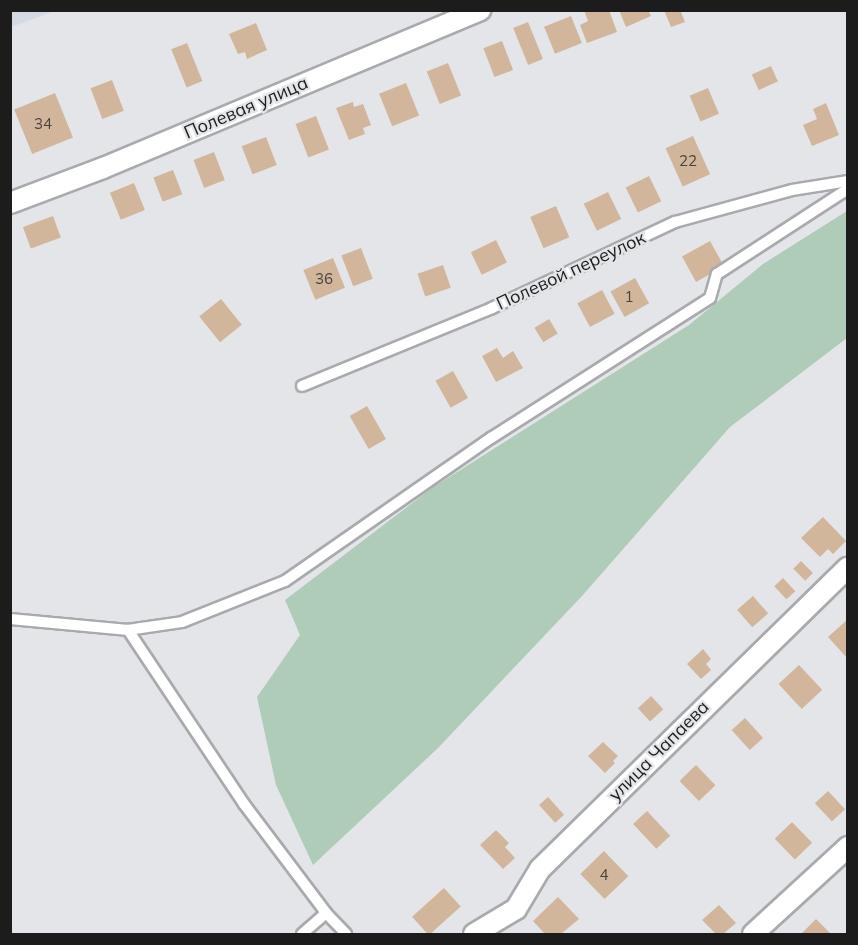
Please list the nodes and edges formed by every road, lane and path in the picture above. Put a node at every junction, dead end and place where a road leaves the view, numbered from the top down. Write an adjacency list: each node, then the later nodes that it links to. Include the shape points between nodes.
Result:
1 (480, 10): 4 (street, Полевая улица)
2 (848, 181): 5 (lane, Полевой переулок, via 792,189 675,222 492,308)
3 (848, 189): 8 (lane, via 717,274 710,298 491,438 285,581 182,622)
4 (10, 203)
5 (302, 386)
6 (848, 567): 13 (street, улица Чапаева, via 540,869 516,909)
7 (10, 619): 8 (lane)
8 (128, 630): 10 (lane, via 243,804)
9 (848, 847): 14 (street)
10 (326, 913): 11 (lane); 12 (lane)
11 (302, 934)
12 (345, 934)
13 (474, 934)
14 (753, 934)

